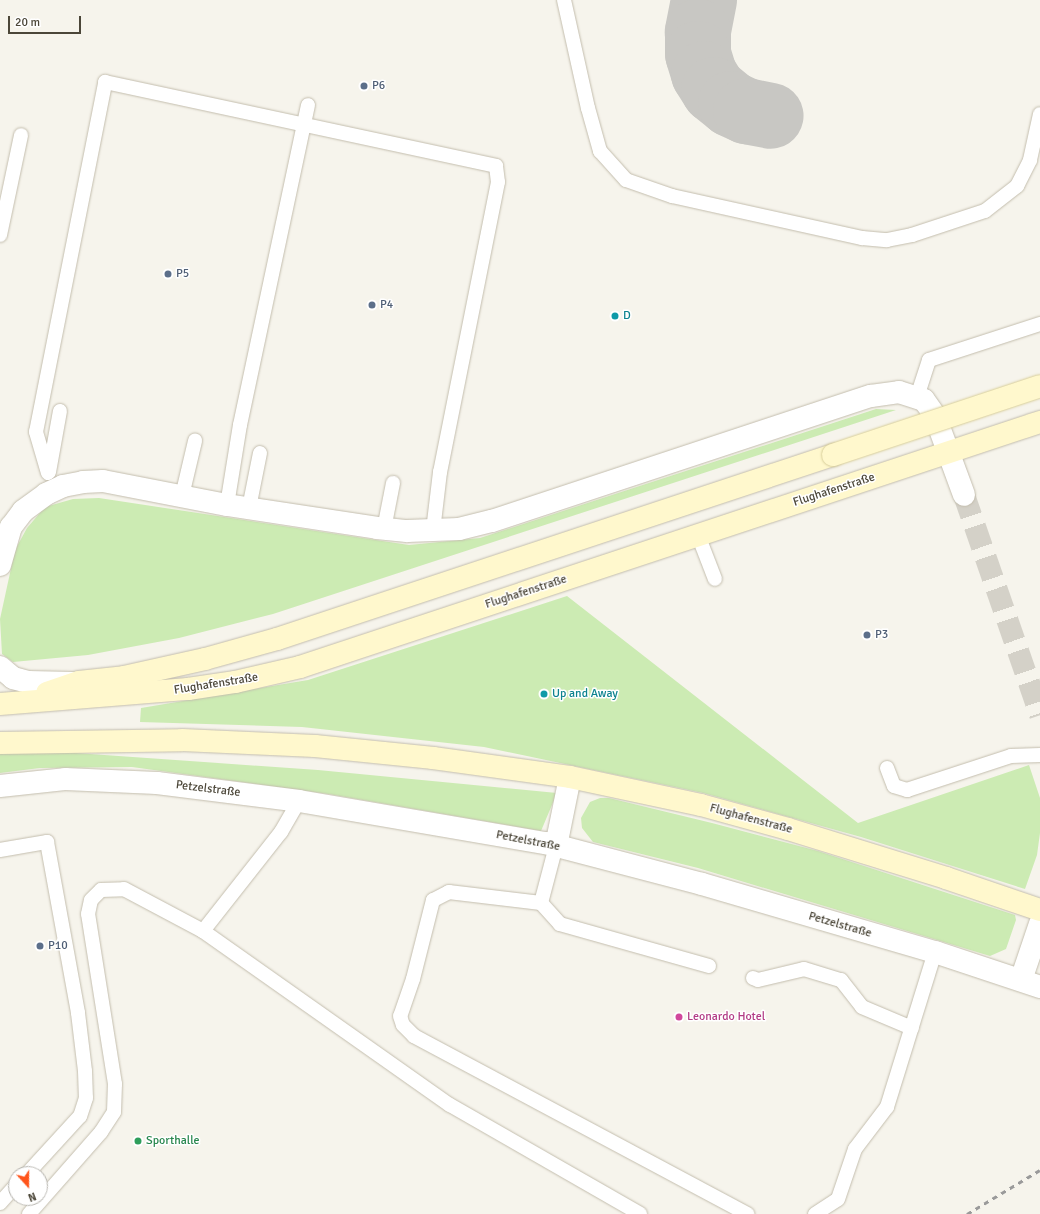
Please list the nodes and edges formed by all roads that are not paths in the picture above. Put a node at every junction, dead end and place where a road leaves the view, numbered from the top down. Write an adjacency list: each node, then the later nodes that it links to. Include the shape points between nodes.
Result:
1 (564, 0): 3 (lane, via 600,151 626,180 672,196 862,238 887,240 912,236 985,211 1016,186 1030,160)
2 (308, 105): 4 (lane)
3 (1040, 114)
4 (303, 125): 16 (lane, via 105,82 36,432); 19 (lane, via 240,425); 22 (lane, via 496,166 498,182 440,472)
5 (21, 135): 6 (lane)
6 (0, 235)
7 (1040, 324): 9 (lane, via 929,360)
8 (1040, 386): 27 (main road, Flughafenstraße, bridge, via 409,596 224,654 124,676)
9 (917, 398): 13 (street, via 924,400 935,416); 22 (street, via 899,392 871,396 492,521 459,529)
10 (60, 411): 16 (lane)
11 (1040, 422): 13 (main road, Flughafenstraße)
12 (195, 441): 18 (lane)
13 (949, 452): 17 (street); 23 (main road, Flughafenstraße)
14 (260, 453): 20 (lane)
15 (393, 483): 21 (lane)
16 (47, 484): 18 (street, via 63,486 103,481); 24 (street, via 11,528)
17 (964, 495)
18 (182, 496): 19 (street)
19 (227, 505): 20 (street)
20 (249, 508): 21 (street)
21 (384, 529): 22 (street)
22 (433, 531)
23 (698, 535): 25 (lane); 28 (main road, Flughafenstraße, via 268,675 142,695)
24 (0, 564)
25 (715, 579)
26 (0, 667): 27 (street, via 13,678 28,682)
27 (79, 682): 28 (main road, Flughafenstraße)
28 (6, 704)
29 (0, 744): 32 (main road, Flughafenstraße, via 174,740 315,746 433,758)
30 (1040, 755): 31 (lane, via 1011,756 907,790 894,786)
31 (887, 768)
32 (570, 777): 35 (street); 38 (main road, Flughafenstraße, via 701,805 946,878)
33 (0, 786): 34 (street, Petzelstraße, via 102,778)
34 (299, 801): 35 (street, Petzelstraße); 40 (lane, via 281,832)
35 (556, 846): 37 (lane); 41 (street, Petzelstraße, via 702,884)
36 (0, 850): 46 (lane, via 46,842 78,1013 85,1071 86,1098 80,1116)
37 (541, 903): 42 (lane, via 560,924); 51 (lane, via 449,892 433,900 413,979 400,1016 402,1025 414,1036)
38 (1040, 910)
39 (1040, 924): 44 (street)
40 (203, 931): 49 (lane, via 124,889 101,890 91,900 88,914 116,1084 114,1112 101,1132); 50 (lane, via 450,1105)
41 (935, 952): 44 (street, Petzelstraße); 45 (lane)
42 (709, 966)
43 (753, 978): 45 (lane, via 758,980 804,969 841,980 862,1007)
44 (1030, 983)
45 (912, 1028): 52 (lane, via 887,1107 855,1149 838,1199)
46 (33, 1166)
47 (8, 1194): 48 (lane)
48 (0, 1203)
49 (29, 1214)
50 (640, 1214)
51 (748, 1214)
52 (815, 1214)

